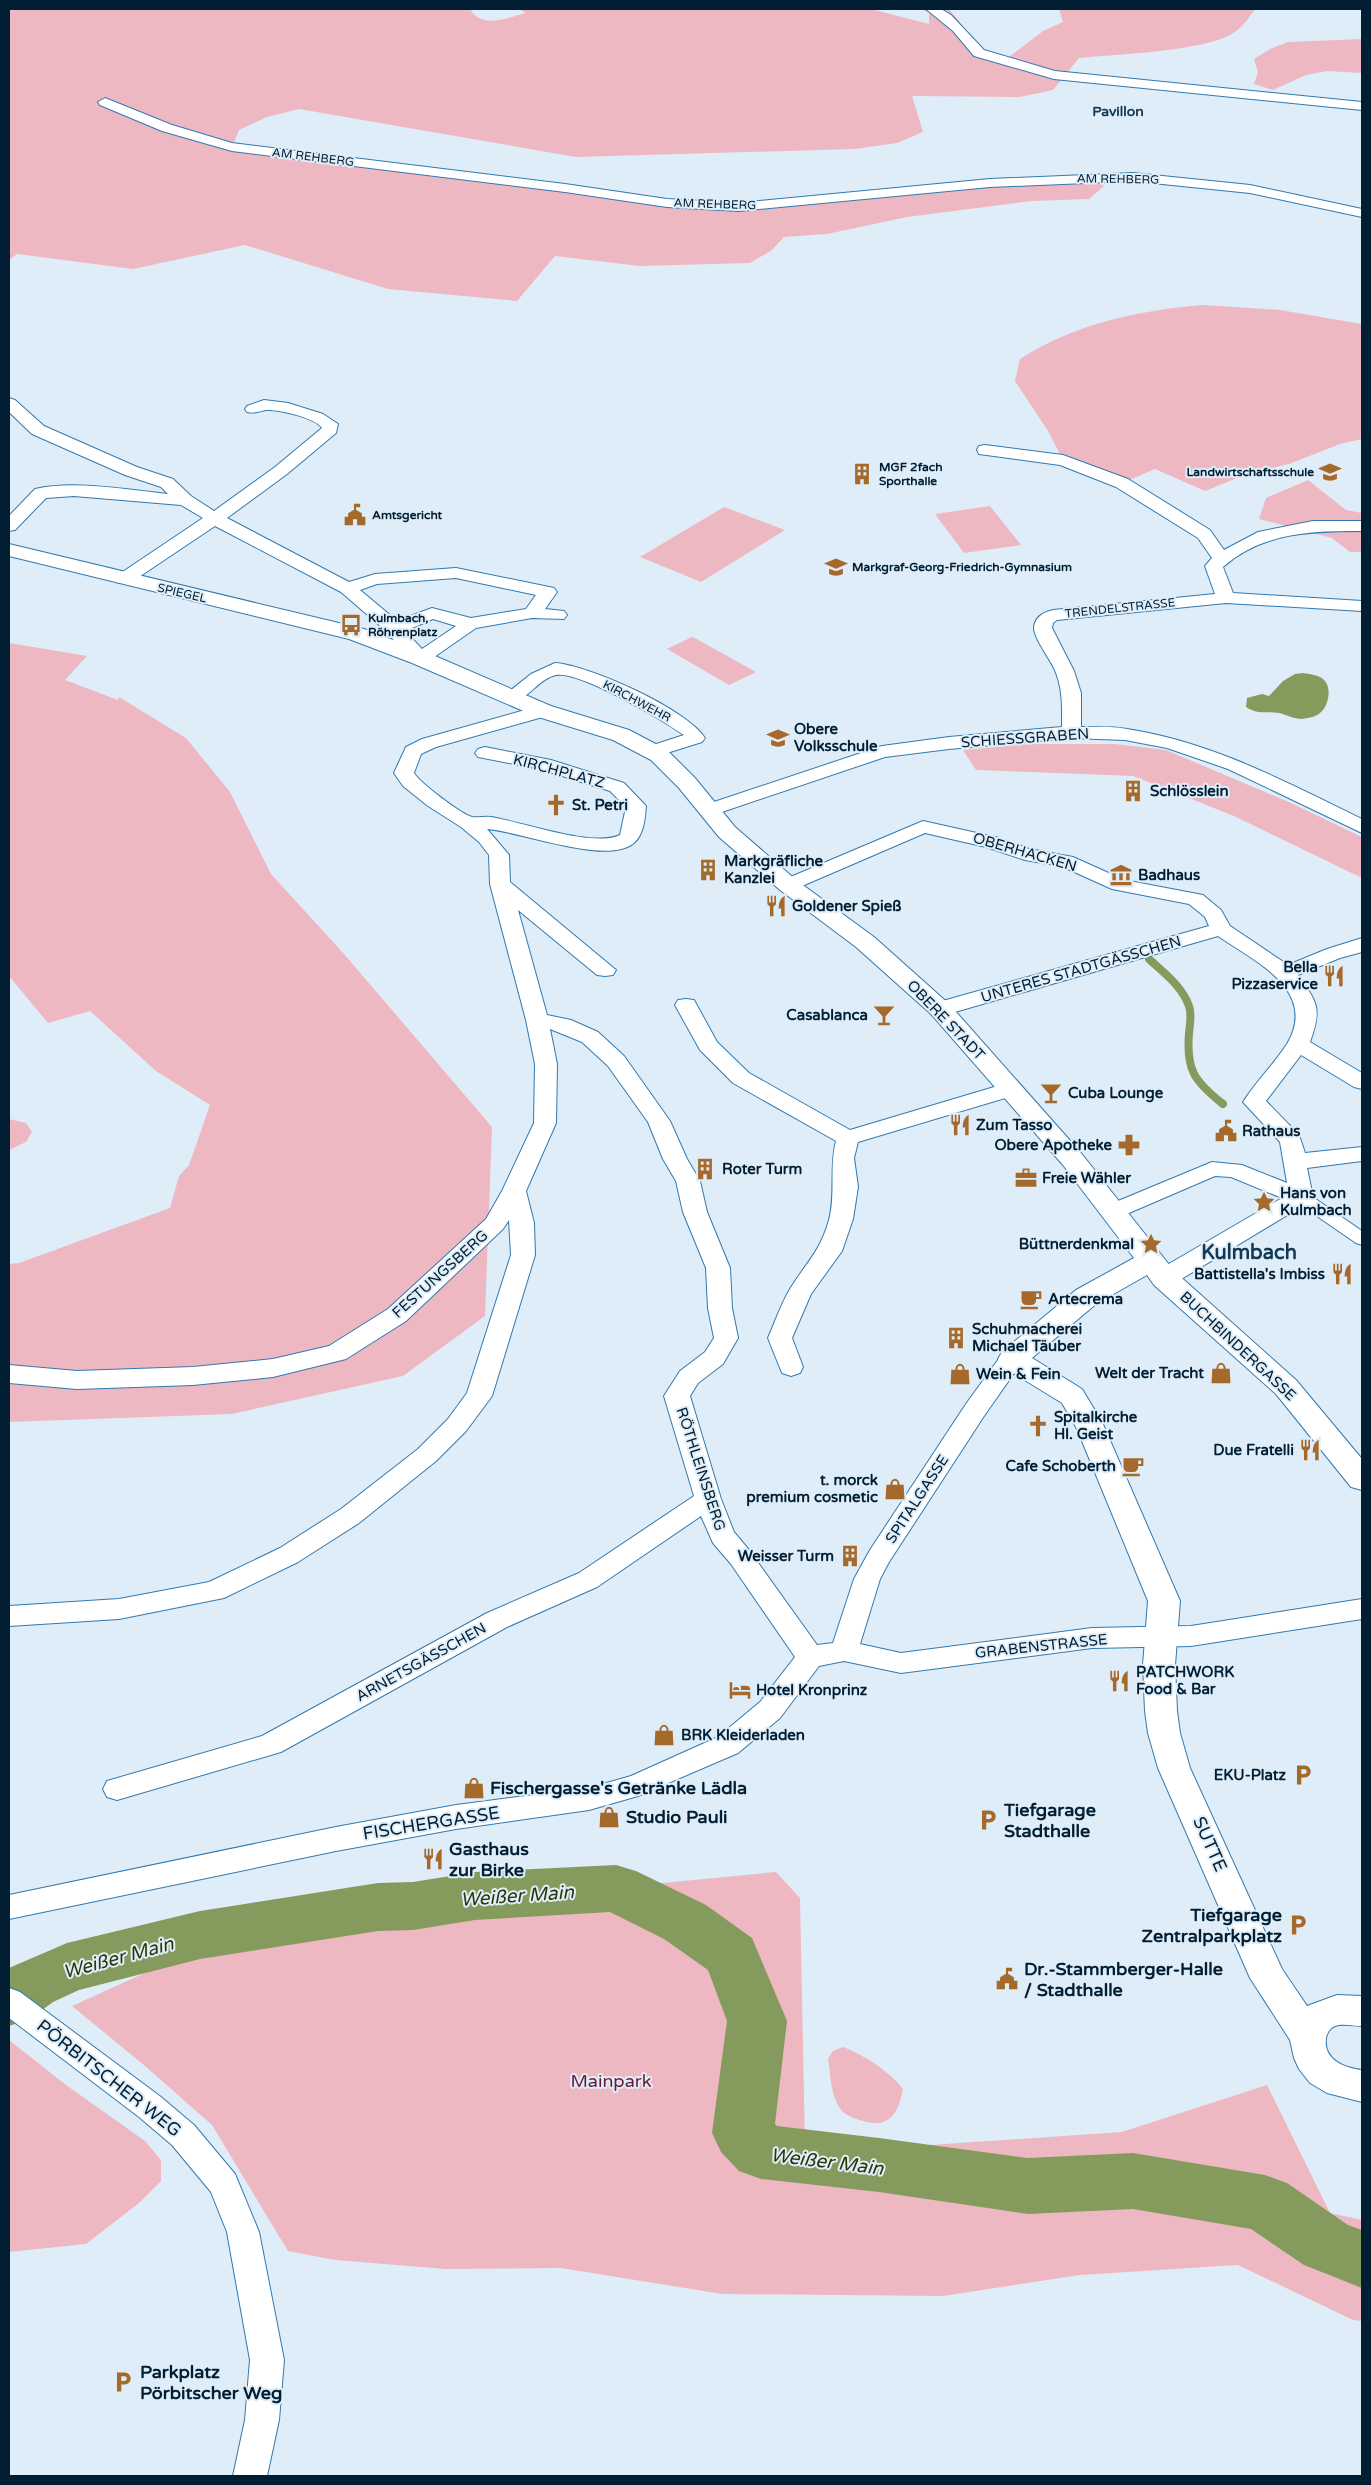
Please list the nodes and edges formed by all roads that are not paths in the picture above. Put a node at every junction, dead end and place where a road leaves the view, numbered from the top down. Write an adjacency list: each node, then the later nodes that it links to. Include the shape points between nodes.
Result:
1 (932, 9): 3 (street, via 955,24 979,53 1054,75)
2 (104, 102): 4 (street, AM REHBERG, via 185,136 232,147 667,203 739,207 990,183 1133,178 1250,189)
3 (1362, 106)
4 (1362, 213)
5 (9, 403): 8 (street, via 30,423 53,437 167,483)
6 (253, 409): 9 (street, via 264,405 314,414 330,424 330,430 236,506)
7 (985, 450): 13 (street, via 1063,460 1122,483 1204,534)
8 (185, 500): 9 (street); 10 (street, via 74,490 41,493)
9 (214, 518): 14 (street); 15 (street)
10 (9, 526)
11 (1362, 526): 13 (street, via 1313,526 1258,537)
12 (9, 550): 14 (street, SPIEGEL)
13 (1222, 558): 16 (street, via 1214,566)
14 (124, 579): 22 (street, SPIEGEL)
15 (347, 588): 18 (street, via 375,579 456,573 548,592); 21 (street)
16 (1226, 598): 17 (street, TRENDELSTRASSE); 26 (street, TRENDELSTRASSE, via 1065,613 1046,619 1043,631 1065,671 1072,693)
17 (1362, 606)
18 (532, 613): 19 (street); 20 (street)
19 (558, 615)
20 (470, 624): 21 (street, via 432,613); 23 (street)
21 (392, 627): 22 (street); 23 (street)
22 (356, 634): 23 (street, SPIEGEL)
23 (420, 658): 24 (street)
24 (510, 698): 25 (street); 27 (street, KIRCHWEHR, via 541,675 555,669 584,675 614,687 691,731 695,738)
25 (543, 711): 27 (street, via 621,735); 30 (street, FESTUNGSBERG, via 436,740 414,751 404,773 410,782)
26 (1071, 732): 29 (street, SCHIESSGRABEN, via 882,752); 31 (street, SCHIESSGRABEN, via 1125,734 1171,743 1235,765)
27 (654, 751): 29 (street, via 674,768)
28 (485, 753): 30 (street, KIRCHPLATZ, via 544,764 616,786 636,806 634,824 628,839 620,844 583,844 490,823)
29 (709, 810): 33 (street, OBERE STADT, via 727,832)
30 (468, 823): 32 (street, FESTUNGSBERG, via 499,855)
31 (1362, 827)
32 (500, 884): 36 (street, via 540,920); 40 (street, FESTUNGSBERG)
33 (788, 884): 34 (street, OBERHACKEN, via 923,827 984,840 1025,854 1066,860 1119,885 1196,899 1214,914); 39 (street, OBERE STADT, via 865,942)
34 (1221, 929): 37 (street, OBERHACKEN); 39 (street, UNTERES STADTGÄSSCHEN)
35 (1362, 944): 37 (street)
36 (605, 970)
37 (1286, 973): 41 (street, OBERHACKEN, via 1305,1000 1306,1023)
38 (686, 1005): 44 (street, via 708,1045 741,1078)
39 (940, 1009): 43 (street, OBERE STADT)
40 (537, 1020): 47 (street, FESTUNGSBERG, via 546,1064 545,1123); 56 (street, RÖTHLEINSBERG, via 563,1025 590,1037 616,1061 659,1121 688,1181 695,1212 718,1268 720,1308 726,1338 714,1358 689,1377 677,1396)
41 (1298, 1044): 42 (street); 46 (street, OBERHACKEN, via 1254,1102 1291,1140)
42 (1362, 1082)
43 (1011, 1089): 44 (street); 49 (street, OBERE STADT)
44 (848, 1138): 53 (street, via 843,1158 846,1187 830,1251 800,1292 780,1338)
45 (1362, 1154): 46 (street)
46 (1294, 1162): 48 (street)
47 (514, 1191): 54 (street, FESTUNGSBERG, via 495,1224 397,1315 337,1352 273,1368 193,1376 77,1380); 58 (street, via 522,1223 523,1255 492,1359 478,1396 457,1425 427,1455 350,1516 289,1555 215,1590 119,1609)
48 (1301, 1197): 49 (street, via 1234,1170 1212,1169); 50 (street); 51 (street)
49 (1114, 1211): 51 (street, OBERE STADT)
50 (1362, 1238)
51 (1157, 1269): 52 (street, SPITALGASSE, via 1086,1297); 55 (street, BUCHBINDERGASSE, via 1286,1387)
52 (1012, 1359): 59 (street, via 1072,1396 1092,1429 1164,1601); 60 (street, SPITALGASSE, via 880,1557 868,1579)
53 (791, 1367)
54 (9, 1374)
55 (1362, 1479)
56 (708, 1499): 61 (street, RÖTHLEINSBERG, via 722,1536); 62 (street, ARNETSGÄSSCHEN, via 588,1580 498,1620 272,1744)
57 (1362, 1609): 59 (street, GRABENSTRASSE)
58 (9, 1616)
59 (1162, 1638): 60 (street, GRABENSTRASSE, via 1092,1638 901,1663); 66 (street, SUTTE, via 1160,1711 1174,1768 1268,1978)
60 (844, 1651): 61 (street, GRABENSTRASSE)
61 (810, 1657): 63 (street, FISCHERGASSE, via 770,1710 728,1746 638,1785 589,1799 456,1817 326,1841)
62 (117, 1789)
63 (9, 1907)
64 (20, 2009): 68 (street, PÖRBITSCHER WEG, via 176,2130 224,2184 243,2232 266,2360 262,2420)
65 (1362, 2011): 66 (street, via 1326,2012 1317,2018)
66 (1307, 2035): 67 (street, SUTTE, via 1311,2059 1320,2070 1346,2084)
67 (1362, 2086)
68 (250, 2476)

